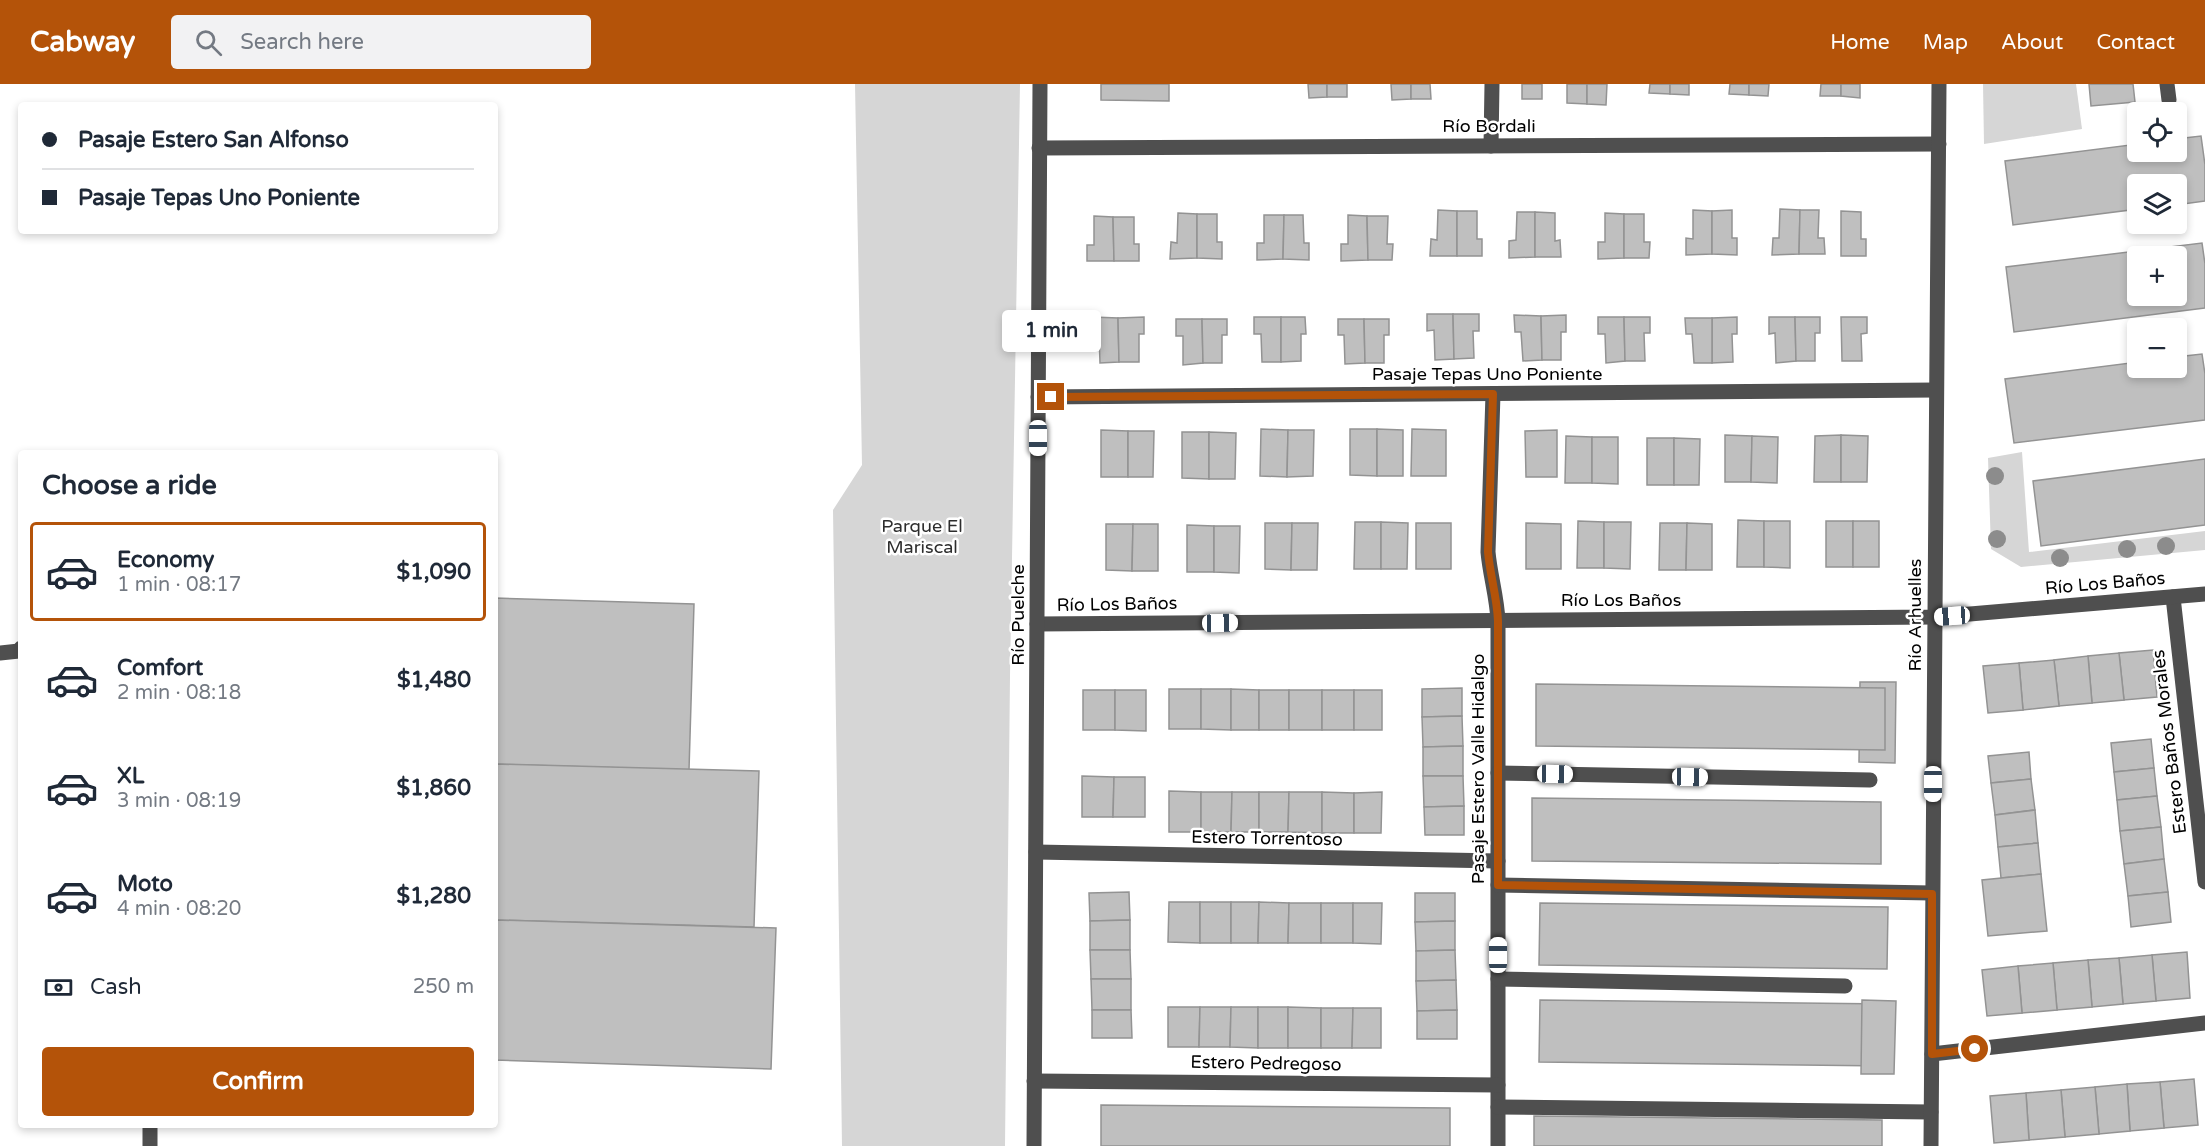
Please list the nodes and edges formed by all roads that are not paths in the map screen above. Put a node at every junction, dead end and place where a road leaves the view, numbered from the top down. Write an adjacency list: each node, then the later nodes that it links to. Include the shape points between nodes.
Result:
1 (1040, 84): 6 (street, Río Puelche)
2 (1492, 84): 5 (street)
3 (1939, 84): 4 (street, Río Arhuelles)
4 (1938, 144): 5 (street, Río Bordali); 7 (street, Río Arhuelles)
5 (1491, 146): 6 (street, Río Bordali)
6 (1039, 148): 9 (street, Río Puelche)
7 (1936, 390): 8 (street, Pasaje Tepas Uno Poniente); 12 (street, Río Arhuelles)
8 (1493, 394): 9 (street, Pasaje Tepas Uno Poniente); 13 (street, Pasaje Estero Valle Hidalgo, via 1488,552)
9 (1038, 397): 14 (street, Río Puelche)
10 (2205, 594): 11 (street, Río Los Baños)
11 (2173, 597): 12 (street, Río Los Baños); 21 (street, Estero Baños Morales)
12 (1935, 617): 13 (street, Río Los Baños); 23 (street, Río Arhuelles)
13 (1498, 621): 14 (street, Río Los Baños); 17 (street, Pasaje Estero Valle Hidalgo)
14 (1037, 624): 19 (street, Río Puelche)
15 (18, 651): 16 (street)
16 (0, 653)
17 (1498, 773): 18 (street); 20 (street, Pasaje Estero Valle Hidalgo)
18 (1870, 780)
19 (1036, 852): 20 (street, Estero Torrentoso); 28 (street, Río Puelche)
20 (1498, 861): 22 (street, Pasaje Estero Valle Hidalgo)
21 (2205, 882)
22 (1498, 885): 23 (street); 24 (street, Pasaje Estero Valle Hidalgo)
23 (1932, 894): 27 (street, Río Arhuelles)
24 (1498, 979): 25 (street); 29 (street, Pasaje Estero Valle Hidalgo)
25 (1845, 986)
26 (2205, 1023): 27 (street)
27 (1932, 1054): 31 (street, Río Arhuelles)
28 (1034, 1081): 29 (street, Estero Pedregoso); 34 (street, Río Puelche)
29 (1498, 1085): 30 (street, Pasaje Estero Valle Hidalgo)
30 (1498, 1107): 31 (street); 35 (street, Pasaje Estero Valle Hidalgo)
31 (1931, 1112): 36 (street, Río Arhuelles)
32 (150, 1128): 33 (street)
33 (150, 1146)
34 (1034, 1146)
35 (1498, 1146)
36 (1931, 1146)

